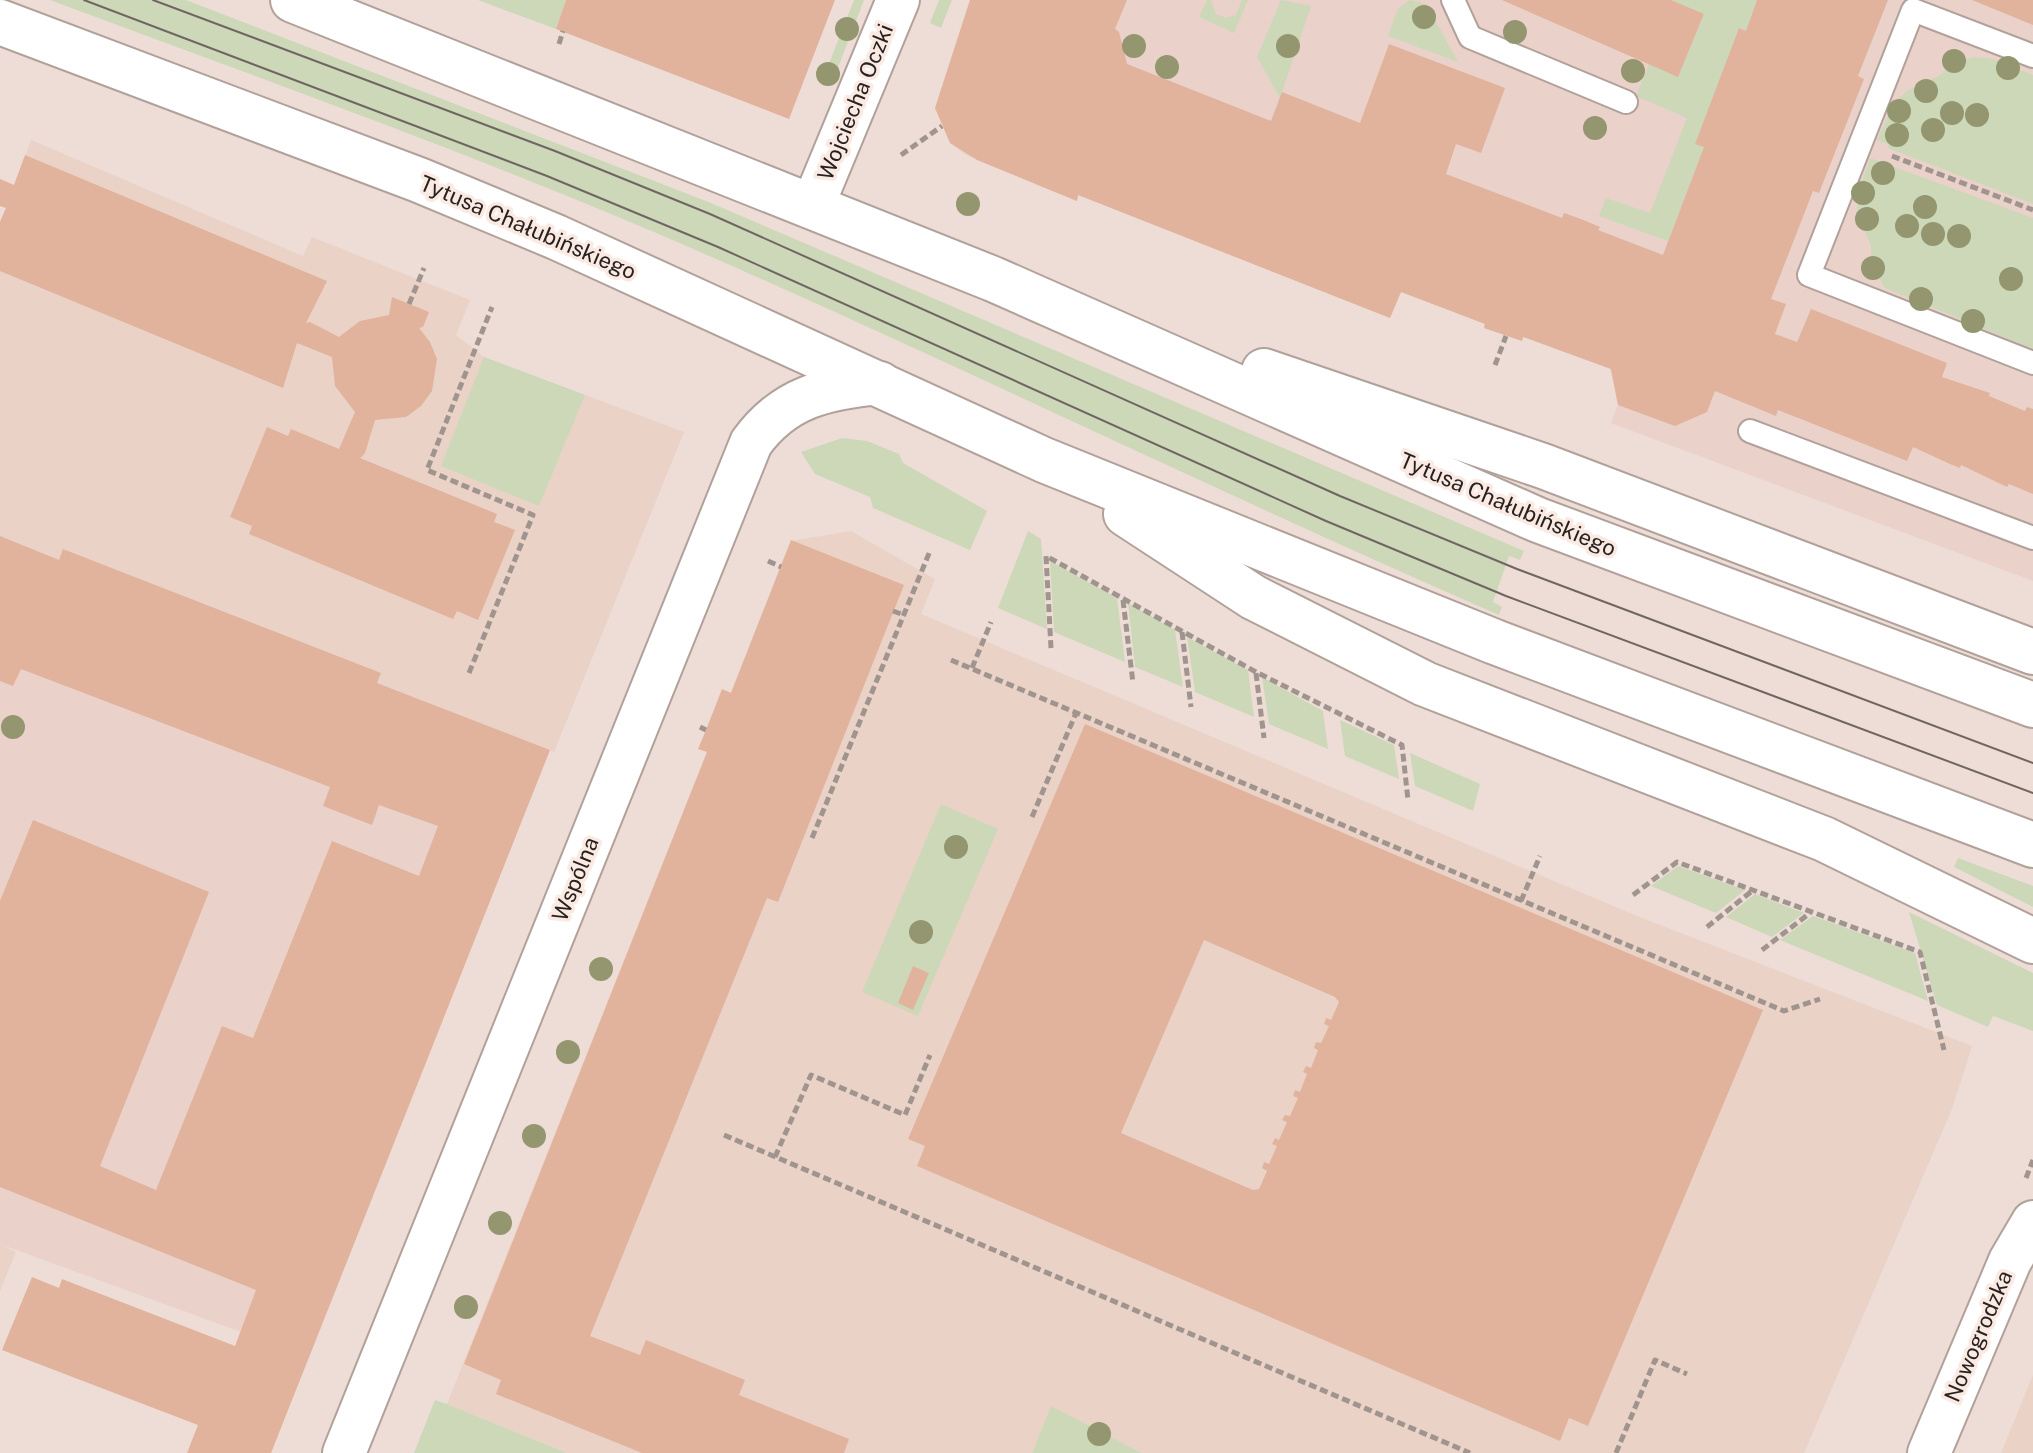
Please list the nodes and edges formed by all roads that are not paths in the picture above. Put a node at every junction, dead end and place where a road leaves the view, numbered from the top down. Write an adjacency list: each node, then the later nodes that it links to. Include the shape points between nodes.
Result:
1 (293, 0): 7 (main road, Tytusa Chałubińskiego)
2 (898, 0): 7 (street, Wojciecha Oczki)
3 (1453, 0): 6 (lane, via 1470,37)
4 (0, 22): 10 (main road, Tytusa Chałubińskiego, via 419,180)
5 (2033, 56): 9 (lane, via 1913,10 1809,275)
6 (1626, 102)
7 (813, 205): 8 (main road, Tytusa Chałubińskiego)
8 (993, 279): 14 (main road, Tytusa Chałubińskiego, via 1543,466); 15 (main road, Tytusa Chałubińskiego, via 1538,520)
9 (2033, 363)
10 (880, 383): 12 (main road, Tytusa Chałubińskiego); 19 (street, Wspólna, via 834,387 804,397 764,425 751,443)
11 (1750, 431): 13 (lane)
12 (1044, 460): 16 (main road, Tytusa Chałubińskiego, via 1495,642); 17 (main road, Tytusa Chałubińskiego, via 1253,597 1425,684 1824,839)
13 (2033, 538)
14 (2033, 652)
15 (2033, 705)
16 (2033, 845)
17 (2033, 941)
18 (2033, 1222): 20 (street, Nowogrodzka, via 2010,1261)
19 (344, 1453)
20 (1929, 1453)

